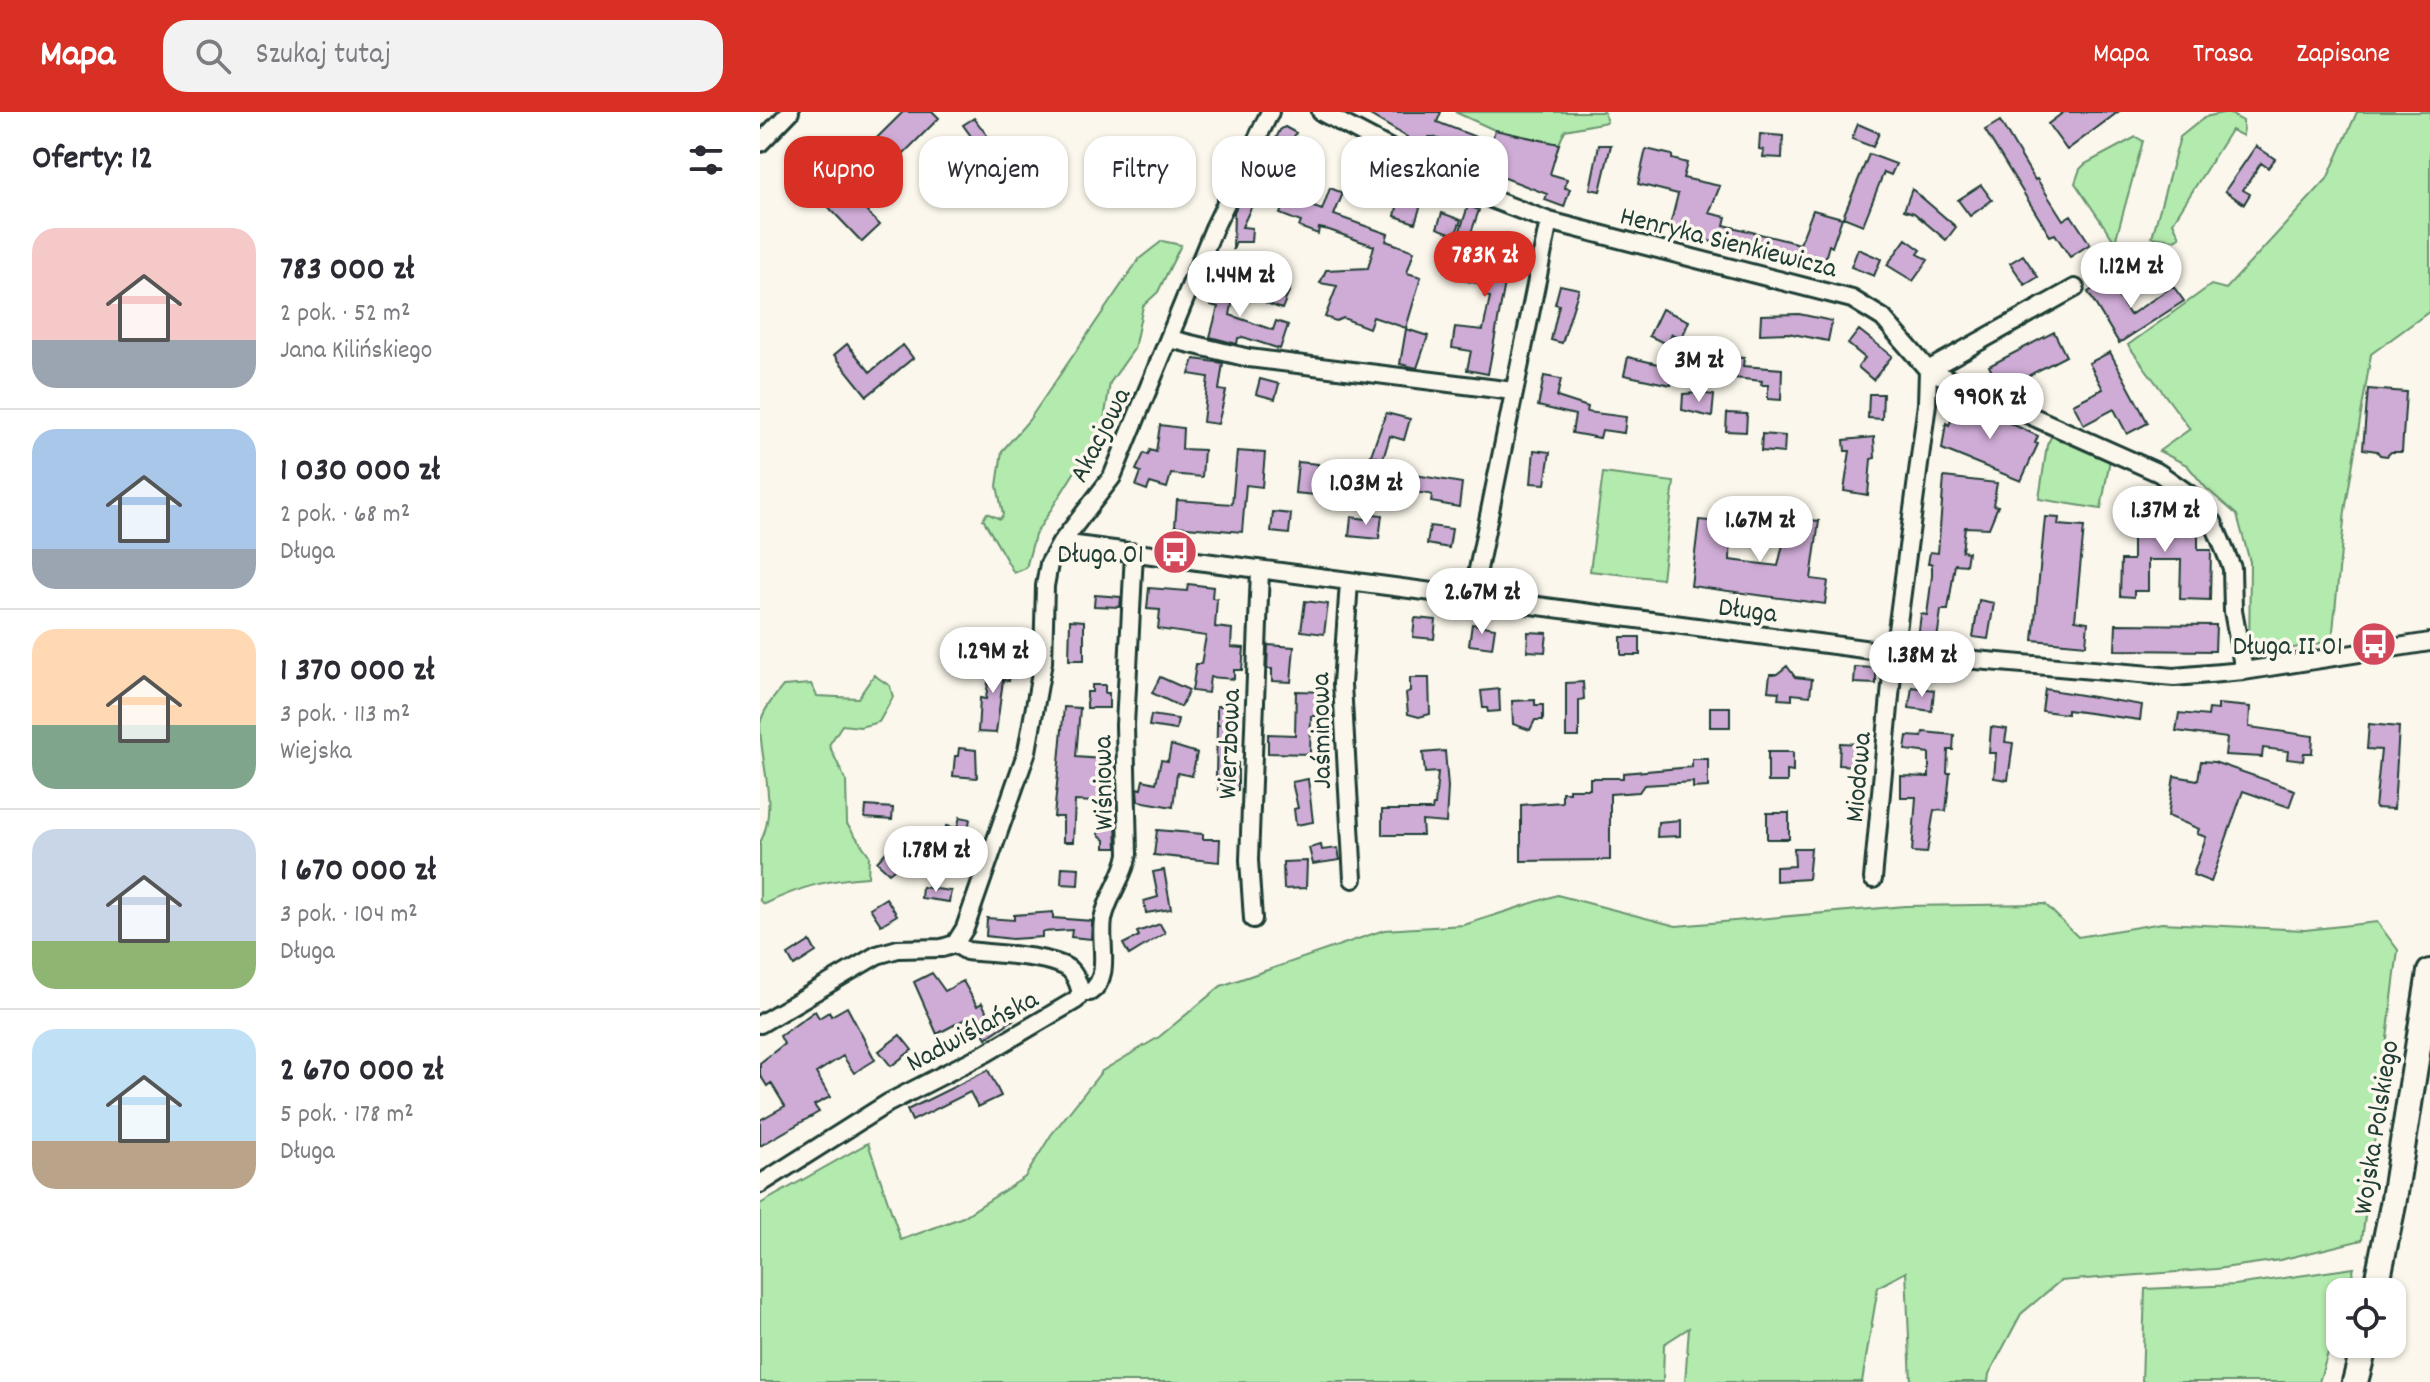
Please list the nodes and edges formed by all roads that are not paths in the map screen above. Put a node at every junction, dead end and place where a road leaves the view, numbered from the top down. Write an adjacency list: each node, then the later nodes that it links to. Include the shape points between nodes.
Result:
1 (790, 112): 4 (street)
2 (1270, 112): 7 (street, Akacjowa, via 1214,228)
3 (1321, 112): 5 (street, Henryka Sienkiewicza, via 1473,192)
4 (760, 143)
5 (1549, 221): 8 (street, Henryka Sienkiewicza, via 1852,299 1883,318); 9 (street)
6 (2075, 288): 8 (street)
7 (1170, 339): 9 (street, via 1249,358); 10 (street, Akacjowa, via 1112,477)
8 (1928, 370): 16 (street, Miodowa); 17 (street, via 2159,473 2193,497 2213,522 2232,568)
9 (1513, 391): 14 (street)
10 (1061, 543): 11 (street, Długa); 21 (street, Akacjowa, via 1045,586 1043,662 1027,751)
11 (1134, 553): 12 (street, Długa); 23 (street, Wiśniowa, via 1125,725 1128,854 1103,922 1103,975 1099,986)
12 (1260, 570): 13 (street, Długa); 20 (street, Wierzbowa, via 1249,860)
13 (1349, 582): 14 (street, Długa); 18 (street, Jaśminowa, via 1342,684)
14 (1472, 599): 16 (street, Długa)
15 (2430, 642): 17 (street, Długa)
16 (1894, 653): 17 (street, Długa, via 2174,677); 19 (street, Miodowa)
17 (2244, 671)
18 (1353, 879)
19 (1873, 879)
20 (1253, 919)
21 (955, 944): 23 (street, Nadwiślańska, via 967,951 1068,968); 24 (street, via 877,955)
22 (2430, 972): 26 (main road, Wojska Polskiego)
23 (1081, 992): 25 (street, Nadwiślańska, via 1076,1000 888,1103)
24 (760, 1024)
25 (760, 1184)
26 (2378, 1278)
27 (2361, 1358): 28 (main road)
28 (2355, 1382)

